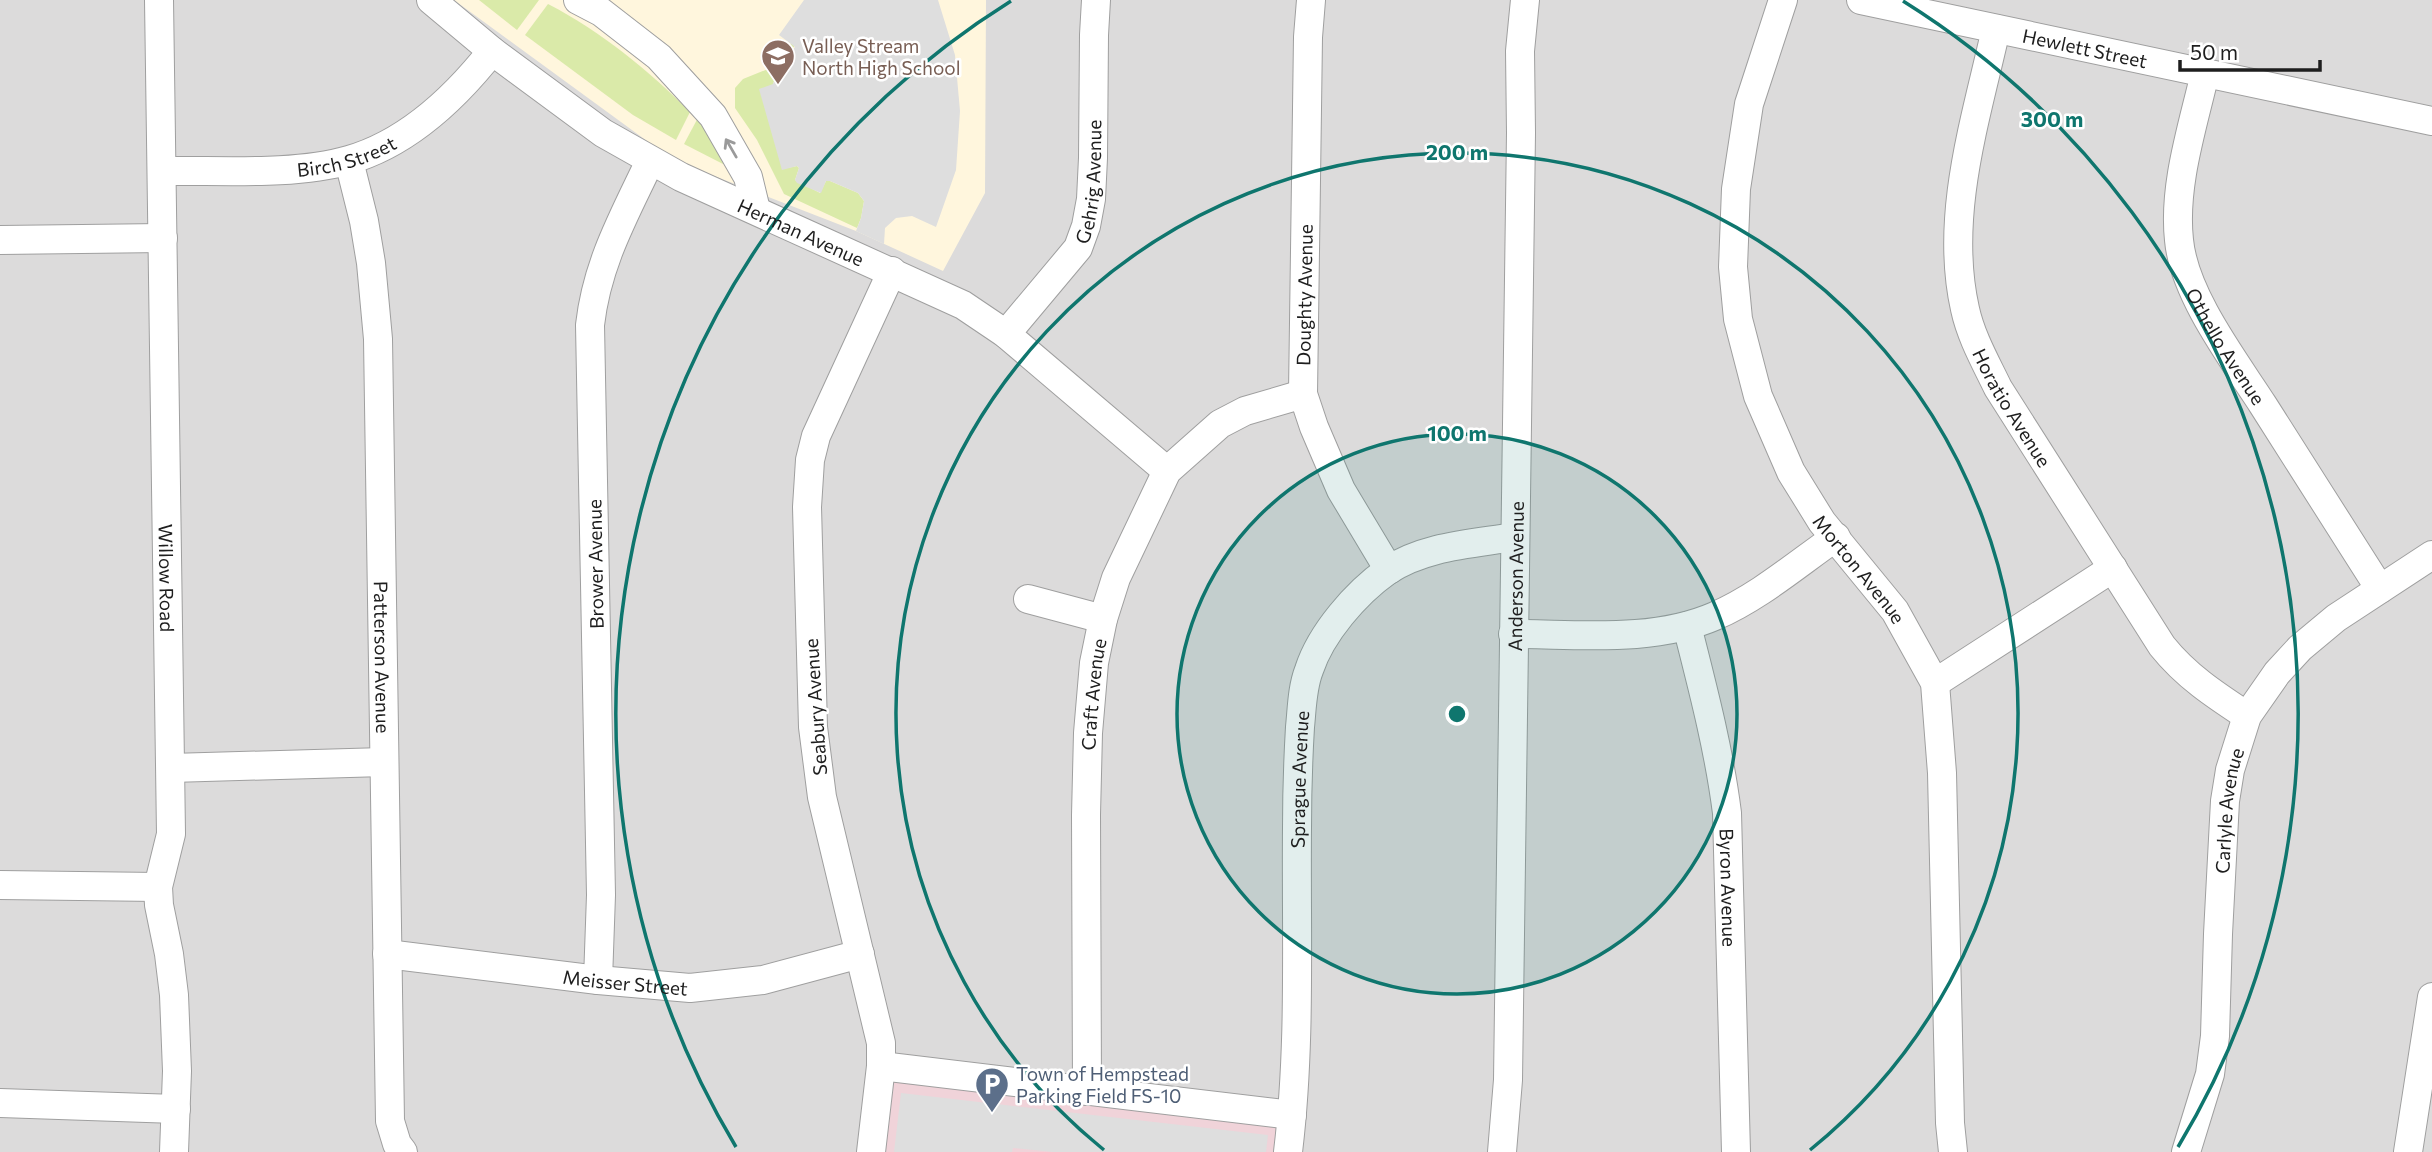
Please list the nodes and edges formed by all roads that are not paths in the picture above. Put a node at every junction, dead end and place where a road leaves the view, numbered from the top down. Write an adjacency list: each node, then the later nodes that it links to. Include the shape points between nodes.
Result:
1 (159, 0): 15 (street, Willow Road)
2 (430, 0): 10 (street, Herman Avenue)
3 (578, 0): 16 (street, one-way to 3, via 748,177 713,117 660,57)
4 (1096, 0): 20 (street, Gehrig Avenue, via 1093,159 1086,226 1078,248)
5 (1311, 0): 21 (street, Doughty Avenue)
6 (1525, 0): 23 (street, Anderson Avenue, via 1520,51)
7 (1783, 0): 24 (street, Morton Avenue, via 1749,104 1736,189 1733,267 1738,319 1758,396 1791,472)
8 (1861, 0): 9 (street, Hewlett Street)
9 (1996, 29): 11 (street, Hewlett Street); 26 (street, Horatio Avenue, via 1962,190 1957,248 1965,310 1998,388)
10 (492, 51): 13 (street, Herman Avenue, via 603,134); 14 (street, Birch Street, via 455,94 424,120 379,149)
11 (2205, 73): 12 (street, Hewlett Street); 28 (street, Othello Avenue, via 2179,204 2179,242 2189,280 2213,327)
12 (2432, 121)
13 (650, 160): 16 (street, Herman Avenue); 41 (street, Brower Avenue, via 598,276 590,325 601,895)
14 (349, 161): 15 (street, Birch Street, via 284,169); 35 (street, Patterson Avenue, via 371,263 378,339)
15 (162, 171): 17 (street, Willow Road)
16 (756, 211): 19 (street, Herman Avenue)
17 (163, 238): 18 (street); 36 (street, Willow Road)
18 (0, 240)
19 (892, 271): 20 (street, Herman Avenue, via 963,305); 40 (street, Seabury Avenue, via 816,436 807,508 813,727 822,797)
20 (1006, 334): 22 (street, Herman Avenue)
21 (1303, 394): 22 (street, Craft Avenue, via 1245,411 1220,424); 27 (street, Doughty Avenue, via 1341,490)
22 (1167, 471): 30 (street, Craft Avenue, via 1116,578)
23 (1514, 537): 27 (street, Sprague Avenue, via 1434,550); 32 (street, Anderson Avenue)
24 (1836, 537): 31 (street, via 1738,605); 33 (street, Morton Avenue, via 1895,611)
25 (2432, 555): 28 (street, Carlyle Avenue)
26 (2113, 568): 33 (street); 34 (street, Horatio Avenue, via 2177,665 2203,688)
27 (1389, 570): 47 (street, Sprague Avenue, via 1335,622 1309,668 1303,693 1297,770)
28 (2380, 589): 34 (street, Carlyle Avenue, via 2300,648)
29 (1028, 599): 30 (street)
30 (1103, 619): 44 (street, Craft Avenue, via 1088,733)
31 (1687, 626): 32 (street, via 1626,635); 53 (street, Byron Avenue, via 1715,737 1727,813)
32 (1513, 634): 52 (street, Anderson Avenue)
33 (1935, 683): 54 (street, Morton Avenue, via 1942,773)
34 (2248, 716): 55 (street, Carlyle Avenue, via 2225,800 2210,1074)
35 (384, 762): 36 (street); 39 (street, Patterson Avenue)
36 (171, 768): 38 (street, Willow Road, via 171,834)
37 (0, 885): 38 (street)
38 (158, 887): 46 (street, Willow Road, via 174,995)
39 (387, 954): 41 (street, Meisser Street); 49 (street, Patterson Avenue, via 390,1121)
40 (860, 954): 41 (street, Meisser Street, via 763,980 721,986 690,988); 43 (street, Seabury Avenue, via 877,1025)
41 (598, 980)
42 (2432, 997): 56 (street)
43 (881, 1066): 44 (street); 50 (street, Seabury Avenue)
44 (1087, 1091): 47 (street)
45 (0, 1103): 46 (street)
46 (176, 1109): 48 (street, Willow Road)
47 (1293, 1115): 51 (street, Sprague Avenue)
48 (174, 1152)
49 (403, 1152)
50 (871, 1152)
51 (1288, 1152)
52 (1502, 1152)
53 (1737, 1152)
54 (1953, 1152)
55 (2186, 1152)
56 (2408, 1152)

